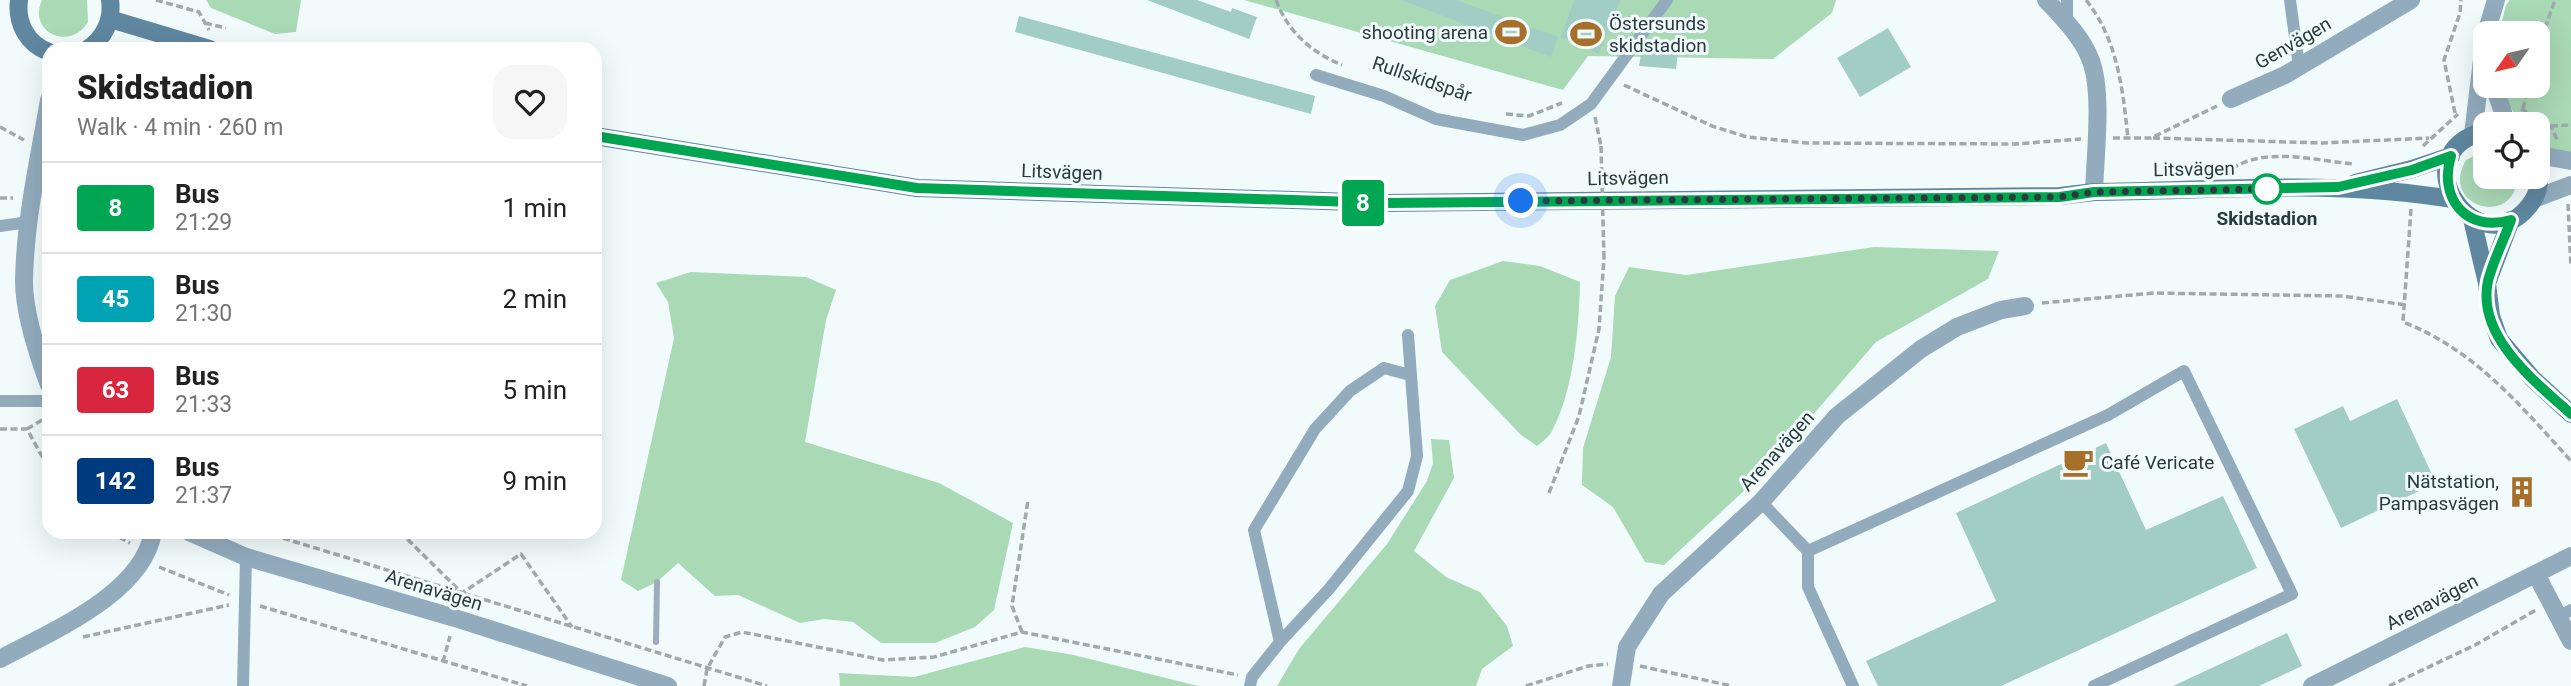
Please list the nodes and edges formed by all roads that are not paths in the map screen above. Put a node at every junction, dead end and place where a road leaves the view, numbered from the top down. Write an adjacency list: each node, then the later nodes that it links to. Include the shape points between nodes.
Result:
1 (19, 0): 14 (main road, via 21,26)
2 (110, 0): 9 (main road)
3 (1667, 0): 16 (lane, via 1591,104 1560,125 1523,135 1436,119 1384,96)
4 (2046, 0): 11 (street)
5 (2067, 0): 11 (lane)
6 (2290, 0): 15 (lane)
7 (2411, 0): 15 (street, Genvägen)
8 (2496, 0): 10 (street)
9 (110, 19): 12 (main road); 13 (main road)
10 (2490, 21)
11 (2067, 22): 27 (street, via 2091,61)
12 (96, 42)
13 (200, 42)
14 (42, 47)
15 (2299, 66): 17 (street, Genvägen)
16 (1316, 75)
17 (2231, 99)
18 (2473, 135): 21 (main road)
19 (602, 137): 27 (main road, Litsvägen, via 917,188 1384,203 2060,197)
20 (42, 143): 32 (street)
21 (2451, 156): 25 (main road, Litsvägen); 28 (main road, via 2446,171)
22 (2550, 157): 23 (street)
23 (2571, 161)
24 (2571, 185): 29 (street)
25 (2338, 187): 27 (main road, Litsvägen); 28 (main road, Litsvägen)
26 (2539, 189): 29 (main road)
27 (2094, 192)
28 (2451, 199): 30 (main road)
29 (2534, 199): 31 (main road)
30 (2472, 219): 31 (main road, via 2493,224); 34 (main road)
31 (2511, 220): 34 (main road)
32 (29, 222): 33 (lane); 37 (street, via 24,283)
33 (0, 226)
34 (2487, 283): 41 (main road, via 2499,339)
35 (2025, 306): 42 (street, Arenavägen, via 1958,327 1921,349 1837,416)
36 (1408, 335): 38 (lane)
37 (42, 366)
38 (1410, 375): 51 (lane, via 1417,456 1408,491); 51 (lane, via 1384,368 1350,391 1315,429 1254,530)
39 (0, 401): 40 (lane)
40 (42, 401)
41 (2571, 414)
42 (1761, 502): 45 (lane); 56 (street, Arenavägen, via 1661,594 1627,647)
43 (151, 539): 52 (street, via 130,578 88,611)
44 (205, 539): 47 (street, Arenavägen)
45 (1808, 551): 57 (lane, via 1808,587); 58 (lane, via 2108,415 2184,371 2292,594)
46 (2571, 556): 48 (street, Arenavägen)
47 (246, 557): 54 (lane); 55 (street, Arenavägen)
48 (2536, 574): 49 (street); 59 (street, Arenavägen)
49 (2560, 610): 50 (street)
50 (2571, 641)
51 (1280, 642): 53 (lane)
52 (0, 659)
53 (1251, 682)
54 (243, 686)
55 (668, 686)
56 (1621, 686)
57 (1853, 686)
58 (2094, 686)
59 (2312, 686)

